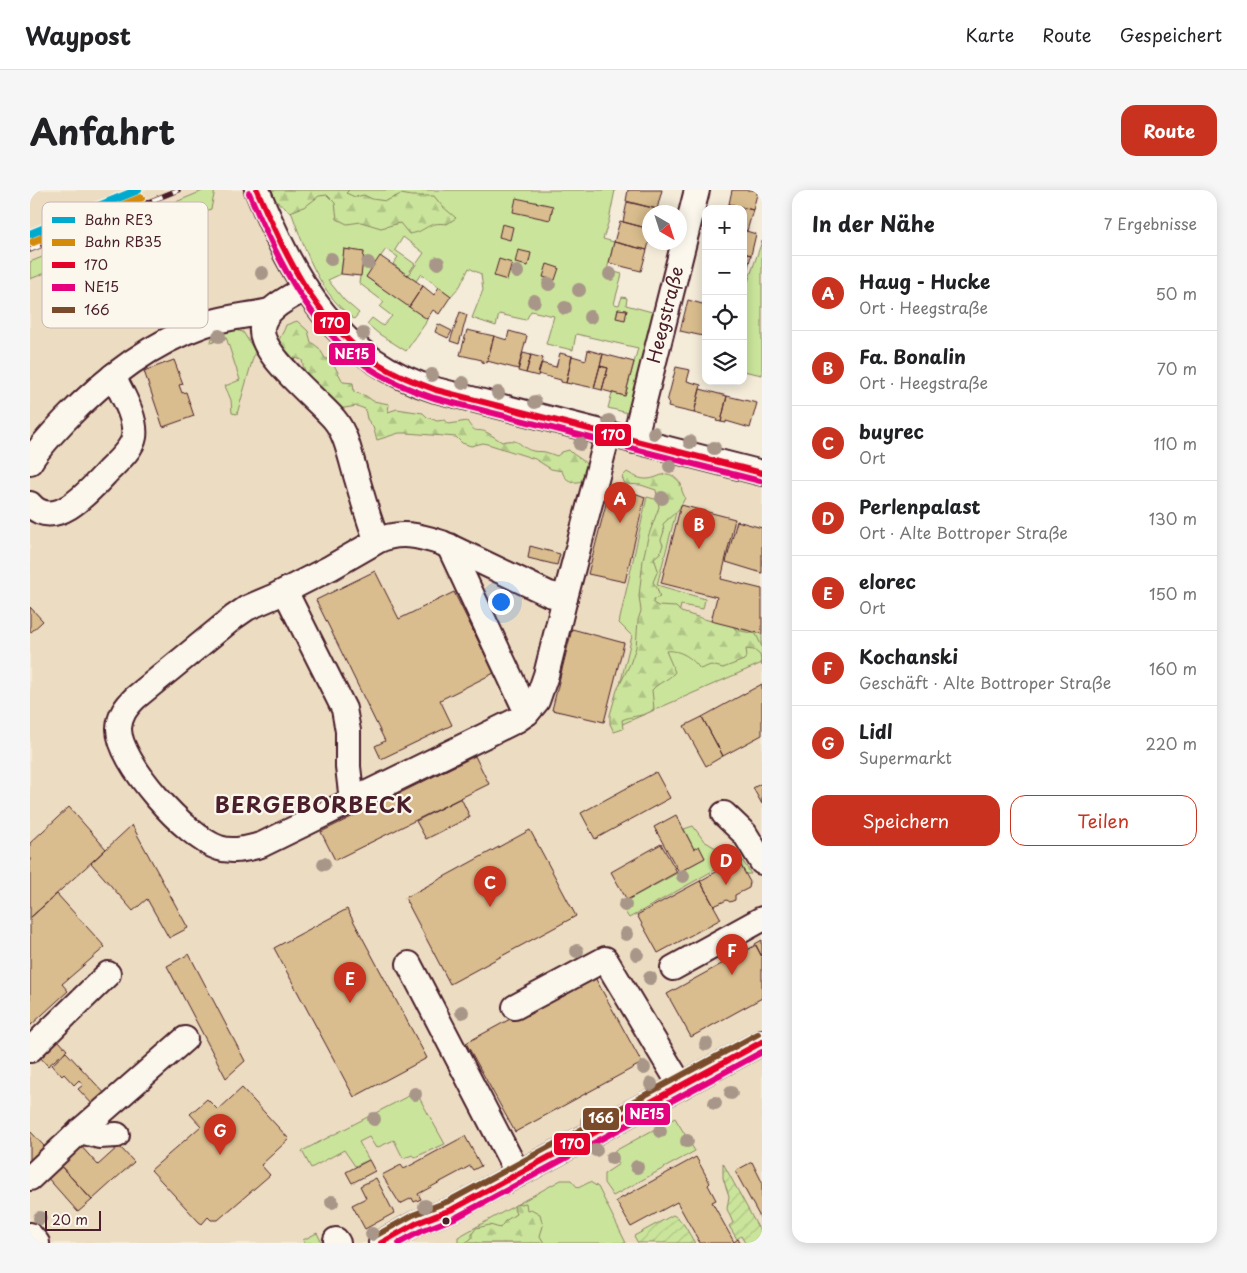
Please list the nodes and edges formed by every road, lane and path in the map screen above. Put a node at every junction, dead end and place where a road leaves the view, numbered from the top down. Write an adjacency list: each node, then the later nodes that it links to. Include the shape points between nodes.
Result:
1 (257, 190): 3 (street, via 276,235)
2 (698, 190): 9 (street, Heegstraße)
3 (306, 288): 4 (street); 8 (street, via 324,315 348,341 399,376 436,390)
4 (270, 311): 5 (street); 13 (street, via 262,328 266,343 286,371 336,421)
5 (208, 324)
6 (196, 328): 7 (street, via 152,349)
7 (113, 376): 10 (street, via 84,400); 12 (street, via 134,421 133,441 83,498 69,508 46,513)
8 (608, 434): 9 (street); 16 (street)
9 (634, 441): 11 (street)
10 (30, 462)
11 (762, 474)
12 (30, 504)
13 (377, 541): 14 (street, via 398,534 426,538); 15 (street)
14 (449, 546): 16 (street, via 549,594); 17 (street)
15 (285, 591): 18 (street, via 344,709); 18 (street, via 246,608 136,698 120,721 121,740 130,762 173,816 192,833 219,849 261,845)
16 (565, 598): 17 (street, via 546,675 537,701)
17 (527, 713): 18 (street)
18 (352, 801)
19 (724, 814): 20 (street, via 745,834)
20 (762, 862)
21 (762, 919): 23 (street)
22 (409, 964): 32 (street)
23 (673, 968)
24 (108, 974): 28 (street)
25 (515, 1007): 29 (street, via 605,960)
26 (185, 1039): 30 (street)
27 (762, 1042): 29 (street)
28 (30, 1050)
29 (681, 1086): 32 (street)
30 (80, 1131): 31 (street, via 99,1136); 33 (street)
31 (117, 1135)
32 (518, 1174): 34 (street)
33 (30, 1178)
34 (452, 1209): 37 (street); 38 (street)
35 (30, 1235): 36 (street)
36 (37, 1243)
37 (381, 1243)
38 (410, 1243)

